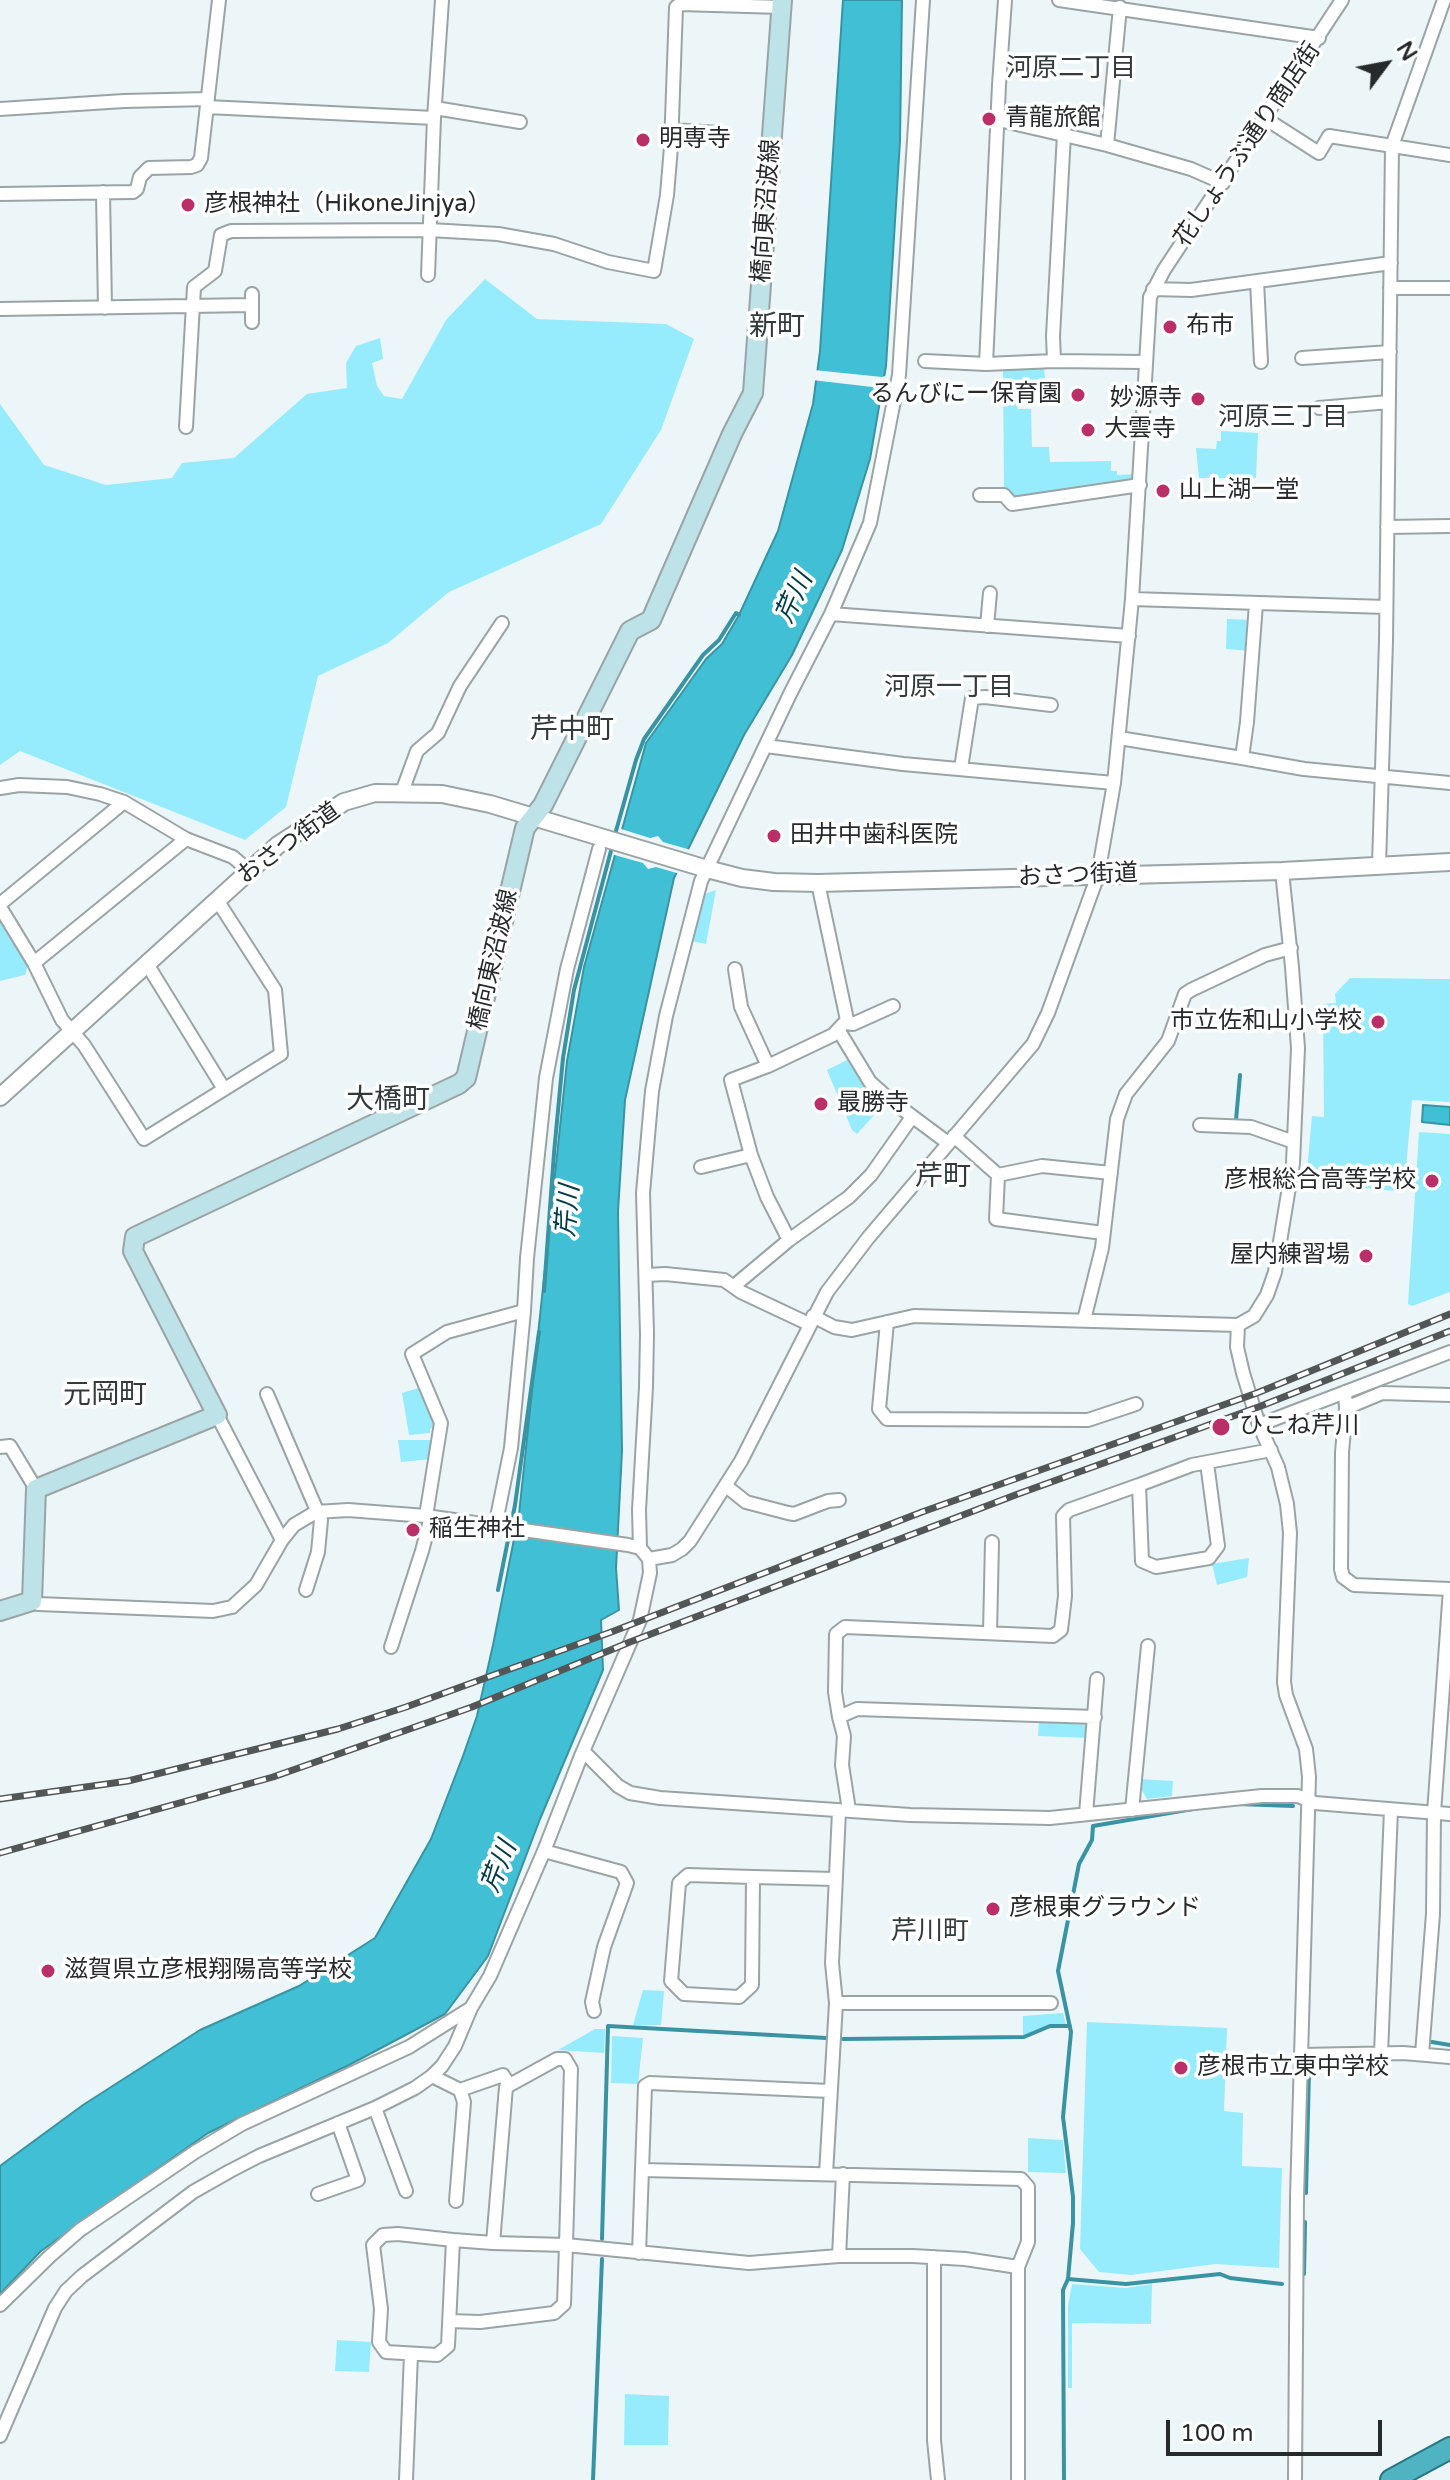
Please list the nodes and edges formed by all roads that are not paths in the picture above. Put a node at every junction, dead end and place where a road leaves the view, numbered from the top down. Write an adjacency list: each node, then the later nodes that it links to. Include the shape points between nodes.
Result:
1 (219, 0): 11 (street)
2 (442, 0): 13 (street)
3 (923, 0): 55 (street, via 898,384 870,523)
4 (1005, 0): 15 (street)
5 (1059, 0): 9 (street)
6 (1342, 0): 10 (street, 花しょうぶ通り商店街)
7 (1444, 0): 21 (street)
8 (781, 3): 17 (street, via 676,7); 70 (main road, 橋向東沼波線, via 753,393 651,620 630,631 543,805)
9 (1120, 7): 10 (street); 20 (street)
10 (1319, 38): 14 (street, 花しょうぶ通り商店街)
11 (208, 103): 12 (street, via 124,101); 13 (street); 24 (street, via 197,165 149,168 133,192)
12 (0, 109)
13 (434, 113): 16 (street); 26 (street)
14 (1266, 119): 21 (street, via 1319,153 1329,136); 23 (street, 花しょうぶ通り商店街)
15 (999, 120): 19 (street); 43 (street)
16 (520, 122)
17 (671, 130): 18 (street); 26 (street, via 654,271 540,241)
18 (720, 133)
19 (1064, 134): 20 (street); 40 (street)
20 (1107, 145): 23 (street)
21 (1392, 146): 22 (street); 27 (street)
22 (1450, 155)
23 (1223, 183): 32 (street, 花しょうぶ通り商店街)
24 (103, 192): 25 (street); 34 (street)
25 (0, 194)
26 (430, 230): 28 (street); 33 (street, via 231,231 221,235 215,271 194,287)
27 (1391, 263): 29 (street); 30 (street)
28 (428, 275)
29 (1257, 281): 32 (street); 42 (street)
30 (1390, 288): 31 (street); 37 (street)
31 (1450, 288)
32 (1153, 289): 41 (street)
33 (193, 305): 34 (street); 36 (street, via 252,300); 46 (street)
34 (105, 308): 35 (street)
35 (0, 309)
36 (252, 322)
37 (1390, 352): 38 (street); 44 (street)
38 (1302, 358)
39 (925, 361): 43 (street)
40 (1054, 361): 41 (street); 43 (street)
41 (1145, 362): 47 (street)
42 (1261, 362)
43 (986, 364)
44 (1389, 402): 45 (street); 50 (street)
45 (1319, 408)
46 (186, 427)
47 (1140, 485): 48 (street, via 1012,504 1004,495); 52 (street)
48 (980, 495)
49 (1450, 526): 50 (street)
50 (1387, 527): 54 (street)
51 (990, 593): 57 (street)
52 (1132, 599): 53 (street); 58 (street)
53 (1256, 604): 54 (street); 62 (street)
54 (1386, 607): 64 (street)
55 (831, 614): 57 (street); 61 (street)
56 (502, 623): 68 (street, via 460,686 438,733 417,751)
57 (987, 626): 58 (street)
58 (1129, 636): 60 (street)
59 (1051, 705): 63 (street, via 972,698)
60 (1119, 738): 62 (street); 65 (street)
61 (766, 746): 63 (street); 75 (street)
62 (1242, 758): 64 (street)
63 (961, 768): 65 (street)
64 (1382, 778): 66 (street); 74 (street)
65 (1114, 783): 78 (street)
66 (1450, 783)
67 (0, 788): 69 (street, via 67,787)
68 (402, 792): 70 (street, おさつ街道, via 442,794); 76 (street, おさつ街道, via 344,802)
69 (124, 802): 71 (street); 81 (street)
70 (533, 815): 72 (street, おさつ街道); 115 (main road, 橋向東沼波線, via 525,828 466,1078 135,1237 133,1251)
71 (186, 839): 76 (street, via 233,857); 83 (street)
72 (603, 844): 75 (street, おさつ街道); 104 (street, via 567,969 546,1078)
73 (1450, 862): 74 (street, おさつ街道)
74 (1379, 865): 77 (street, おさつ街道)
75 (702, 867): 79 (street, おさつ街道, via 742,878); 102 (street, via 652,1091 643,1193)
76 (249, 871): 80 (street, おさつ街道)
77 (1282, 871): 78 (street, おさつ街道); 82 (street)
78 (1098, 875): 79 (street, おさつ街道); 94 (street, via 1033,1044)
79 (818, 883): 87 (street)
80 (217, 900): 84 (street, おさつ街道); 90 (street, via 275,990 281,1054)
81 (0, 906): 83 (street)
82 (1291, 948): 95 (street, via 1298,1048); 98 (street, via 1185,994 1168,1041 1120,1108)
83 (34, 963): 88 (street, via 62,1020)
84 (147, 964): 88 (street, おさつ街道); 90 (street)
85 (735, 969): 89 (street, via 741,1007)
86 (893, 1006): 87 (street)
87 (842, 1027): 89 (street); 92 (street, via 870,1082)
88 (74, 1031): 90 (street, via 144,1139); 91 (street, おさつ街道)
89 (768, 1066): 96 (street, via 731,1080)
90 (224, 1089)
91 (0, 1097)
92 (912, 1117): 94 (street); 101 (street, via 871,1175)
93 (1200, 1125): 95 (street, via 1251,1127)
94 (951, 1140): 99 (street); 105 (street, via 868,1238)
95 (1294, 1142): 108 (street, via 1275,1272 1260,1309)
96 (751, 1155): 97 (street); 101 (street)
97 (701, 1167)
98 (1111, 1173): 99 (street, via 1042,1166); 100 (street)
99 (998, 1175): 100 (street, via 996,1219)
100 (1103, 1233): 106 (street)
101 (789, 1240): 103 (street)
102 (647, 1275): 103 (street, via 724,1280); 129 (street, via 646,1387)
103 (734, 1286): 105 (street)
104 (524, 1311): 125 (street, via 447,1332 412,1354 441,1423); 126 (street)
105 (811, 1320): 107 (street, via 852,1330); 121 (street)
106 (1084, 1320): 107 (street, via 914,1316); 108 (street)
107 (887, 1322): 113 (street, via 879,1409 887,1419 1088,1420)
108 (1238, 1325): 116 (street, via 1237,1347)
109 (1450, 1352): 110 (street)
110 (1345, 1392): 114 (street); 116 (street)
111 (267, 1394): 124 (street)
112 (1450, 1395): 114 (street, via 1382,1393)
113 (1136, 1404)
114 (1346, 1408): 145 (street, via 1343,1577 1354,1585 1450,1589)
115 (217, 1415): 122 (main road); 127 (street)
116 (1259, 1425): 118 (street)
117 (0, 1447): 122 (street, via 10,1446)
118 (1271, 1450): 119 (street); 141 (street, via 1283,1482 1290,1533 1284,1682 1306,1749)
119 (1207, 1463): 120 (street); 120 (street, via 1218,1546 1209,1558 1156,1567 1142,1561)
120 (1139, 1485): 134 (street, via 1063,1516 1061,1630 1053,1636)
121 (726, 1486): 123 (street, via 746,1502 794,1514); 130 (street, via 682,1549)
122 (36, 1489): 132 (main road)
123 (839, 1500)
124 (316, 1512): 125 (street); 127 (street); 131 (street, via 321,1533)
125 (428, 1516): 126 (street); 136 (street)
126 (501, 1528): 129 (street)
127 (282, 1540): 132 (street, via 256,1585 232,1607 213,1611)
128 (992, 1542): 134 (street)
129 (634, 1546): 130 (street)
130 (649, 1559): 140 (street, via 640,1620)
131 (306, 1590)
132 (32, 1601): 133 (main road)
133 (0, 1611)
134 (990, 1633): 138 (street, via 845,1627 836,1634)
135 (1148, 1646): 142 (street)
136 (391, 1647)
137 (1097, 1679): 139 (street)
138 (839, 1717): 139 (street, via 857,1709); 144 (street)
139 (1095, 1717): 146 (street)
140 (583, 1751): 144 (street, via 630,1793); 148 (street)
141 (1309, 1800): 142 (street, via 1262,1796); 143 (street); 157 (street)
142 (1132, 1810): 146 (street)
143 (1391, 1810): 145 (street); 155 (street)
144 (844, 1811): 146 (street, via 986,1818); 150 (street)
145 (1434, 1813): 147 (street); 156 (street, via 1433,1914)
146 (1086, 1814)
147 (1450, 1814)
148 (544, 1851): 153 (street); 154 (street, via 621,1872 627,1883 604,1947)
149 (753, 1877): 149 (street, via 688,1875 679,1883 671,1981 684,1994 739,1997 752,1985); 150 (street)
150 (836, 1879): 151 (street)
151 (836, 2003): 152 (street); 162 (street)
152 (1051, 2003)
153 (471, 2008): 159 (street, via 455,2046); 178 (street, via 409,2047 242,2124 195,2152 80,2230)
154 (594, 2011)
155 (1381, 2053): 156 (street); 157 (street)
156 (1422, 2054): 158 (street)
157 (1302, 2055): 186 (street)
158 (1450, 2057)
159 (432, 2076): 161 (street); 163 (street)
160 (509, 2085): 161 (street, via 503,2075); 172 (street); 173 (street, via 557,2059 569,2063)
161 (460, 2090): 170 (street, via 464,2102)
162 (830, 2091): 165 (street, via 650,2083 645,2086); 166 (street)
163 (375, 2108): 164 (street); 168 (street)
164 (338, 2123): 169 (street, via 358,2180); 181 (street, via 259,2156 193,2192 82,2276 55,2308)
165 (643, 2170): 166 (street); 174 (street)
166 (826, 2174): 167 (street)
167 (843, 2174): 175 (street); 177 (street, via 1021,2179 1028,2187 1028,2242)
168 (406, 2191)
169 (318, 2194)
170 (456, 2201)
171 (453, 2240): 172 (street); 179 (street); 180 (street, via 398,2234 383,2235 373,2245 381,2309 379,2342 386,2352)
172 (493, 2243): 173 (street)
173 (566, 2245): 174 (street); 179 (street, via 564,2304 554,2313)
174 (639, 2253): 175 (street, via 749,2263)
175 (839, 2256): 176 (street)
176 (934, 2257): 177 (street); 184 (street)
177 (1018, 2267): 185 (street)
178 (0, 2305)
179 (450, 2321): 180 (street, via 448,2346 437,2355)
180 (411, 2354): 183 (street)
181 (0, 2436)
182 (1450, 2448): 187 (highway)
183 (406, 2480)
184 (938, 2480)
185 (1018, 2480)
186 (1295, 2480)
187 (1391, 2480)

